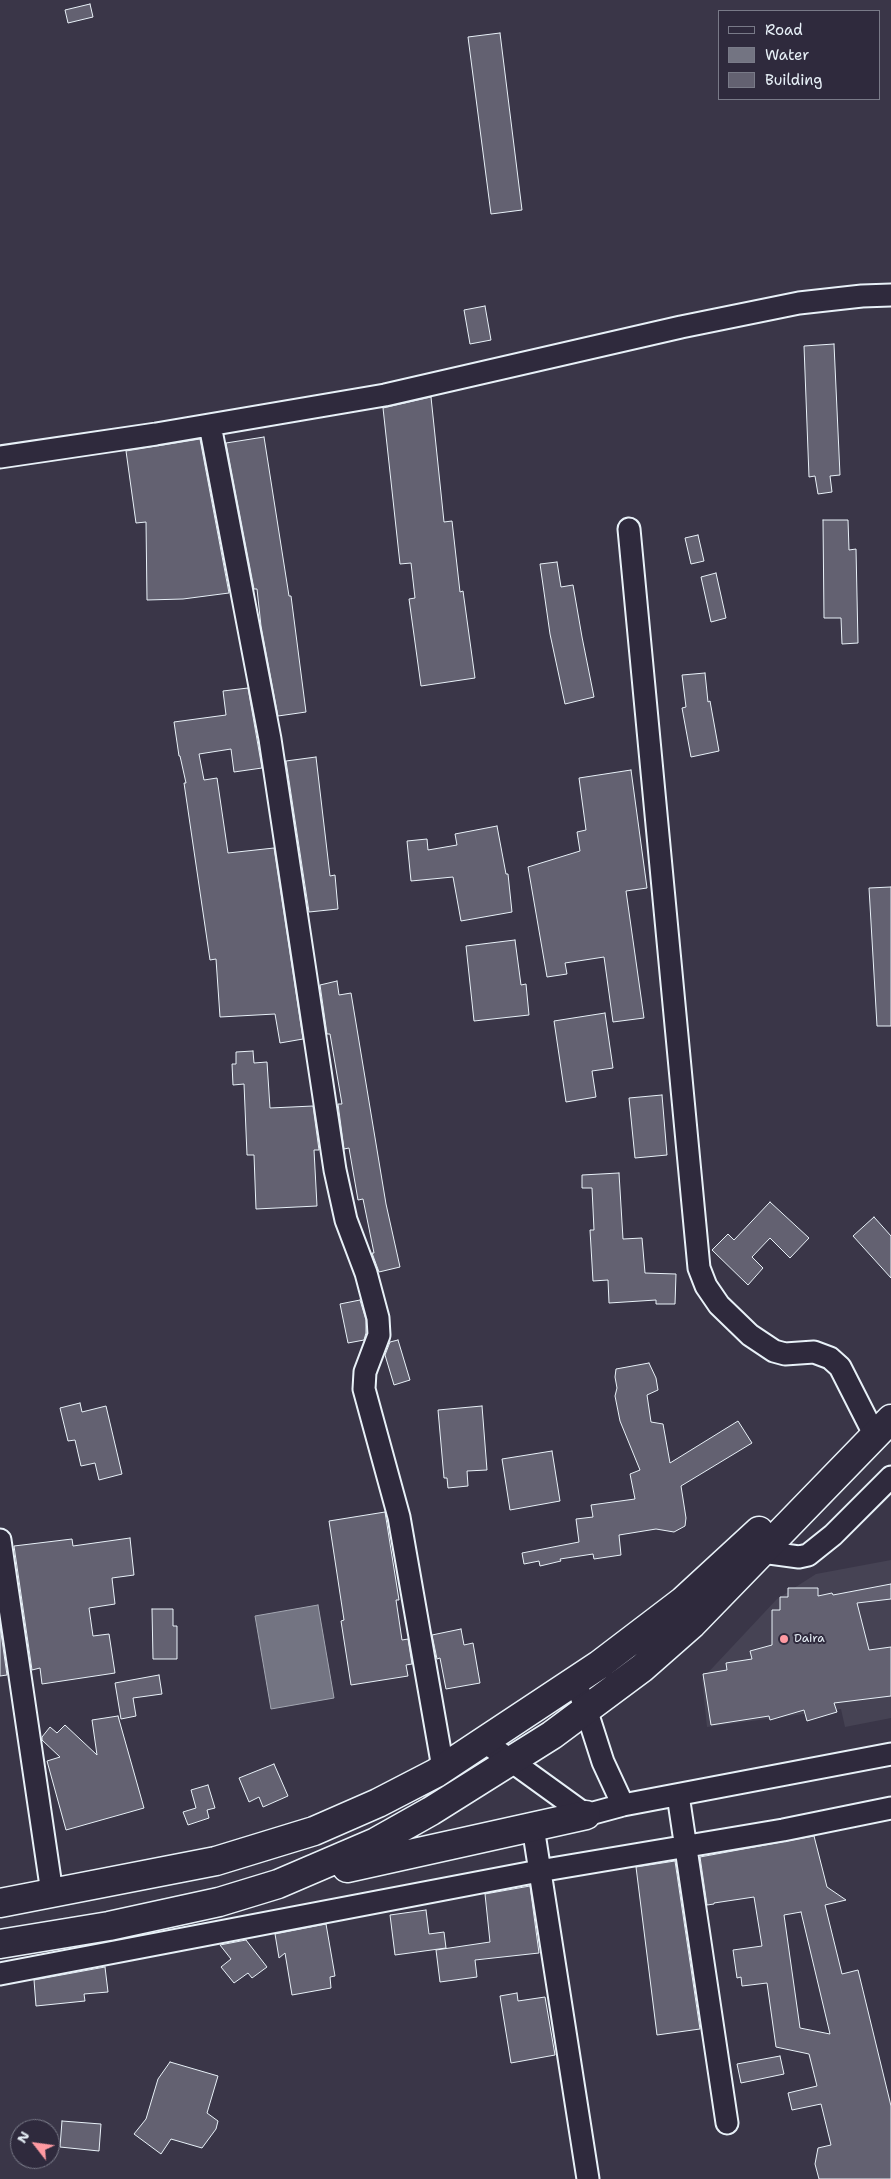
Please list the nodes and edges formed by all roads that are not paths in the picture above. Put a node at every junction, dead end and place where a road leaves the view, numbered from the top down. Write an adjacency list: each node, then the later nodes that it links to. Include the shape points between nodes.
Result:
1 (891, 295): 2 (street, via 767,309 385,395)
2 (210, 425): 3 (street); 15 (street, via 270,739 335,1170 346,1220 366,1273 378,1318 379,1335 365,1372 364,1389 399,1516)
3 (0, 457)
4 (629, 529): 6 (street, via 699,1268 719,1305 750,1335 774,1351 785,1354 814,1352 830,1358)
5 (891, 1406): 6 (highway)
6 (880, 1422): 9 (highway); 10 (highway, via 683,1601)
7 (891, 1477): 9 (street, via 833,1535 808,1555 799,1557)
8 (0, 1540): 24 (street)
9 (762, 1552): 11 (highway, via 692,1624 642,1668)
10 (575, 1681): 11 (street); 12 (highway)
11 (586, 1709): 14 (highway); 17 (street, via 598,1748)
12 (485, 1742): 14 (street); 15 (highway)
13 (891, 1754): 16 (street)
14 (512, 1761): 19 (street); 23 (highway, via 376,1842)
15 (443, 1768): 24 (highway, via 378,1803 314,1831 216,1861)
16 (678, 1795): 17 (street); 21 (street)
17 (623, 1806): 19 (street)
18 (891, 1808): 21 (street, via 783,1830)
19 (586, 1815): 20 (highway)
20 (533, 1827): 22 (street); 23 (highway)
21 (685, 1845): 22 (street); 28 (street)
22 (539, 1871): 27 (street); 29 (street)
23 (278, 1884): 26 (highway, via 210,1904 109,1926)
24 (52, 1893): 25 (highway)
25 (0, 1903)
26 (0, 1944)
27 (0, 1974)
28 (727, 2123)
29 (588, 2179)

